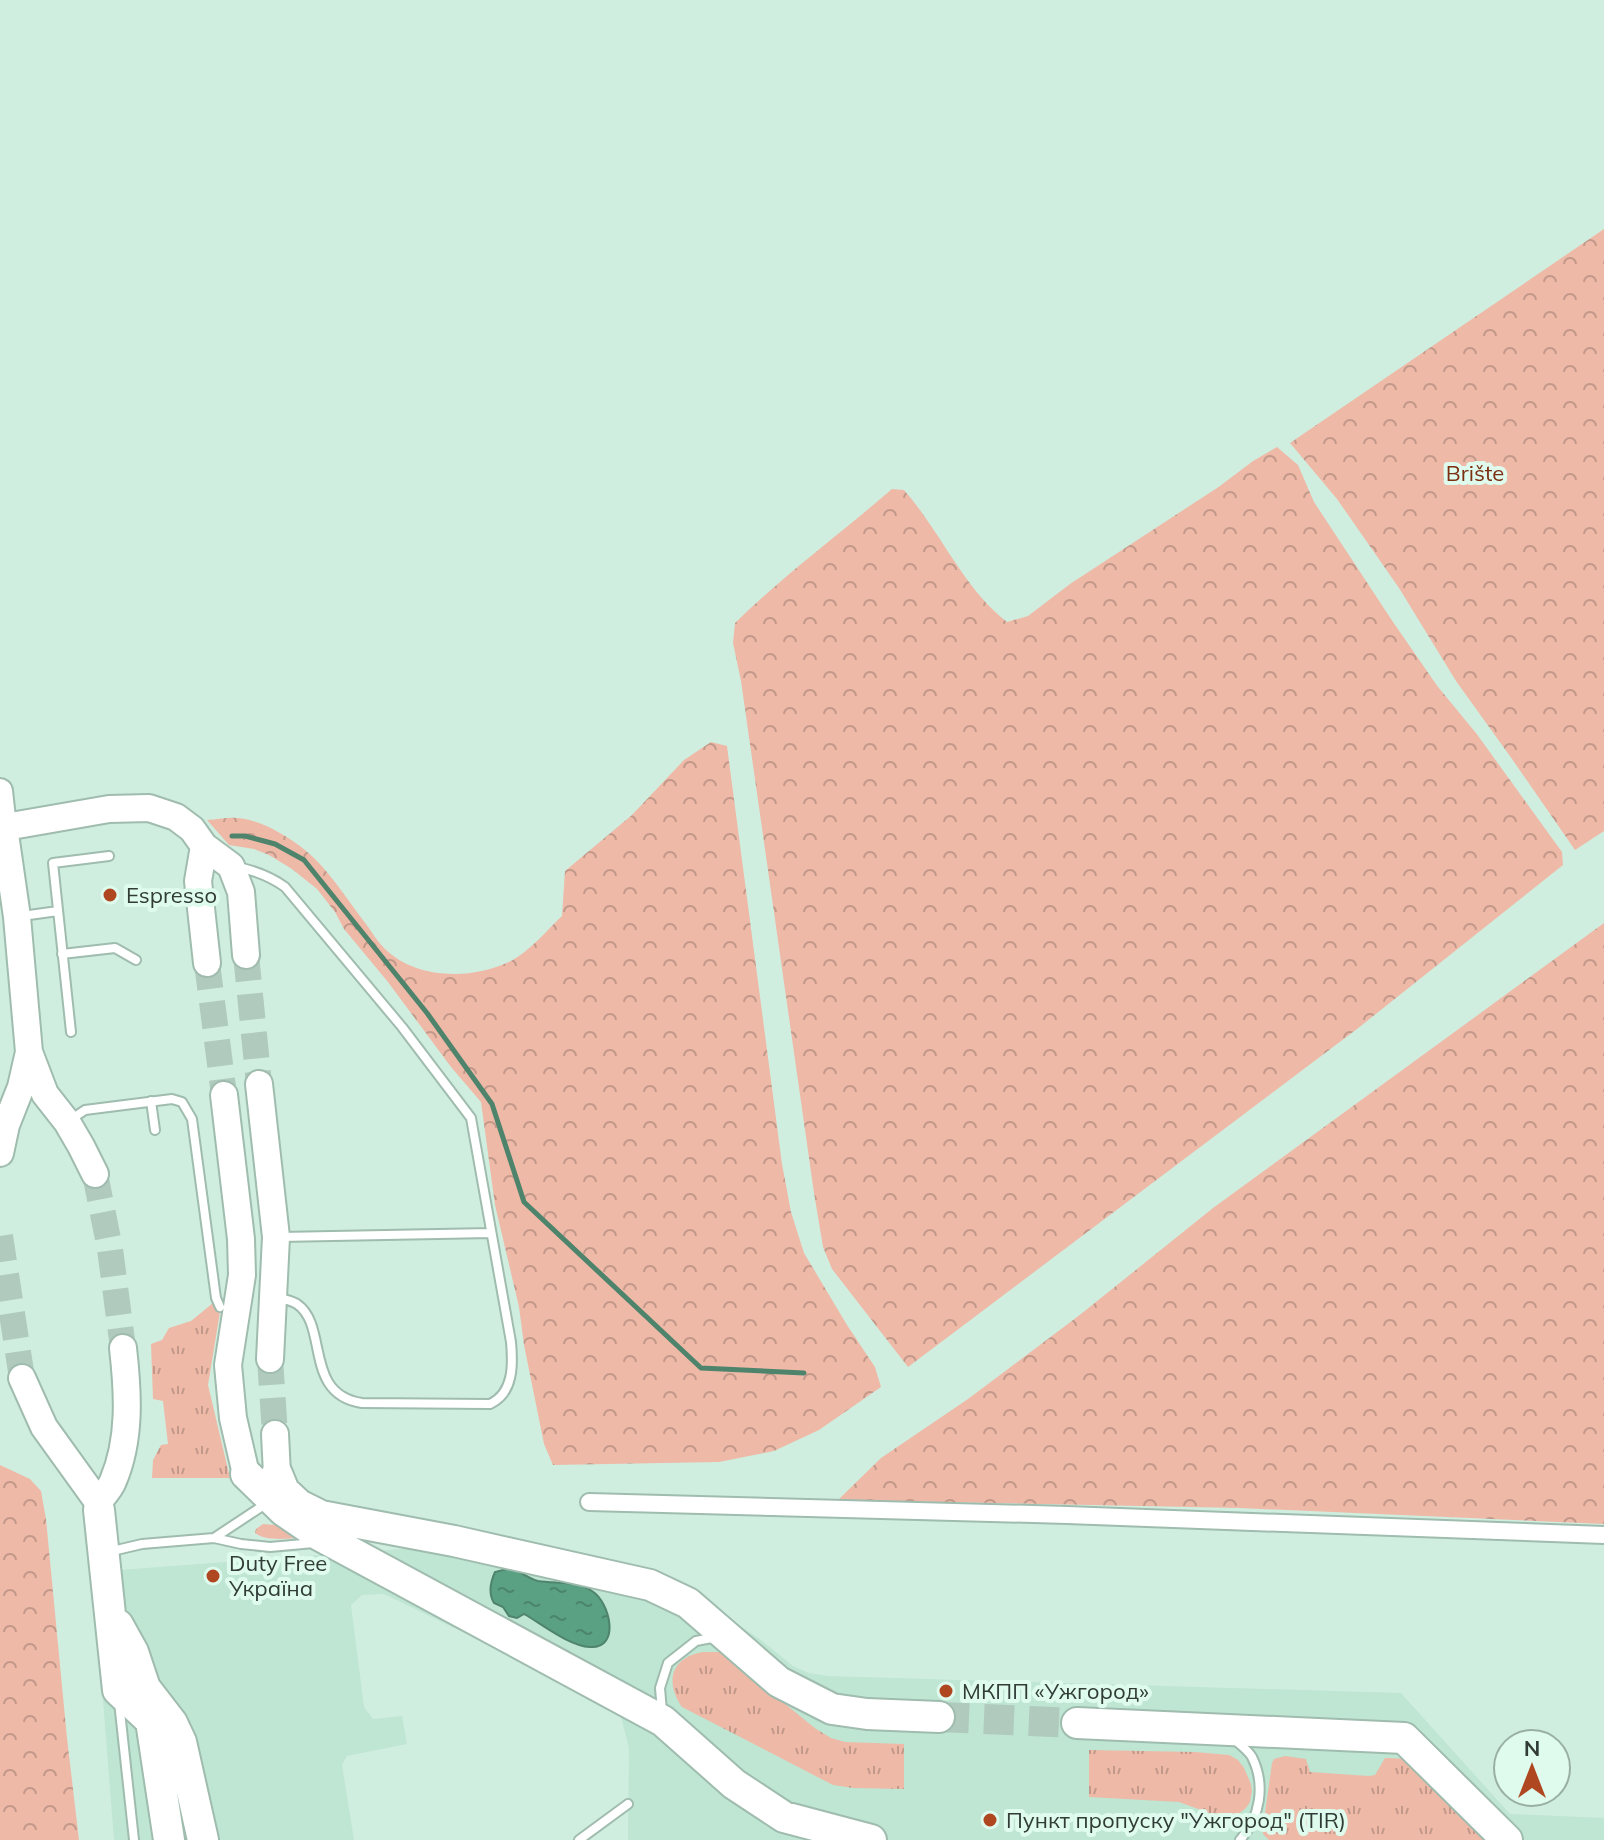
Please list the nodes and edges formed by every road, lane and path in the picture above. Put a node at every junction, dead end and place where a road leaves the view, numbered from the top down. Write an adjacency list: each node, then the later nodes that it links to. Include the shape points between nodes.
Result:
1 (0, 791): 2 (street)
2 (2, 828): 3 (main road, via 109,809 149,808 176,817); 7 (main road)
3 (198, 838): 5 (main road); 11 (main road)
4 (109, 856): 6 (lane, via 53,863)
5 (231, 866): 9 (main road, via 241,892); 21 (lane, via 260,872 285,887 463,1106 473,1127)
6 (58, 911): 7 (lane); 8 (lane)
7 (17, 917): 13 (main road)
8 (62, 954): 10 (lane, via 115,948); 12 (lane)
9 (246, 955)
10 (136, 960)
11 (207, 963)
12 (71, 1032)
13 (29, 1052): 17 (main road, via 45,1094); 19 (main road)
14 (259, 1084): 22 (main road)
15 (224, 1095): 29 (main road, via 242,1275 228,1365)
16 (151, 1101): 17 (lane, via 85,1110); 18 (lane); 24 (lane, via 182,1102 192,1119)
17 (67, 1122): 20 (main road)
18 (155, 1130)
19 (0, 1153)
20 (95, 1174)
21 (491, 1233): 22 (lane); 23 (lane, via 512,1361 508,1388 490,1404 351,1402 328,1382 308,1318 297,1304)
22 (276, 1237): 23 (main road)
23 (274, 1296): 26 (main road)
24 (220, 1307)
25 (123, 1348): 32 (main road, via 125,1440 113,1483)
26 (270, 1359)
27 (22, 1378): 32 (main road, via 44,1427)
28 (275, 1434): 30 (main road)
29 (246, 1474): 30 (highway)
30 (274, 1486): 34 (lane); 35 (highway, via 284,1511); 38 (highway, via 321,1516 650,1585 688,1603)
31 (589, 1502): 33 (street)
32 (98, 1506): 36 (highway)
33 (1604, 1535)
34 (214, 1538): 35 (lane, via 270,1547); 36 (lane)
35 (330, 1541): 41 (highway)
36 (104, 1553): 37 (highway)
37 (110, 1609): 39 (highway); 47 (highway, via 145,1688 181,1742)
38 (726, 1636): 40 (highway, via 779,1682 832,1709); 41 (lane, via 696,1641 668,1663 660,1688)
39 (118, 1690): 45 (lane); 46 (highway, via 151,1721)
40 (939, 1717)
41 (663, 1721): 49 (highway, via 734,1784 784,1817)
42 (1077, 1723): 43 (highway)
43 (1224, 1730): 50 (lane, via 1251,1755 1259,1779 1259,1808); 51 (highway, via 1404,1738)
44 (628, 1804): 48 (lane)
45 (134, 1840)
46 (169, 1840)
47 (203, 1840)
48 (579, 1840)
49 (871, 1840)
50 (1240, 1840)
51 (1507, 1840)

